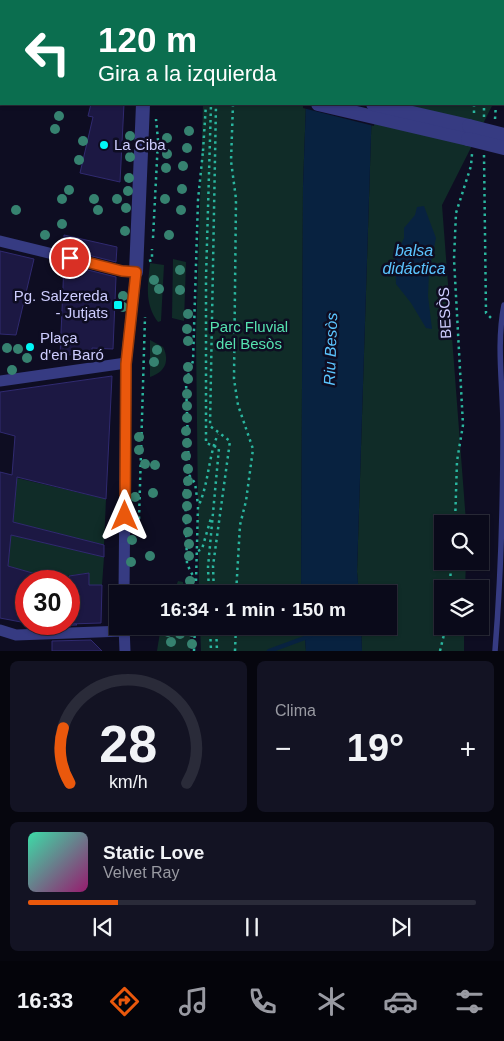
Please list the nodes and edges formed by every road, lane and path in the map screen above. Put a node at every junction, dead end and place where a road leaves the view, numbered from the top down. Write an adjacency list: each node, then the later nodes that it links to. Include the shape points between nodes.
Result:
1 (143, 105): 21 (street)
2 (206, 105): 29 (path, bridge, via 198,200 193,361 186,382)
3 (211, 105): 28 (path, via 206,443)
4 (216, 105): 27 (path, via 210,426)
5 (233, 105): 40 (path, via 231,161 236,199 234,379 238,405 253,449 240,525)
6 (322, 105): 16 (street, bridge)
7 (376, 105): 14 (street, bridge)
8 (474, 105): 12 (path)
9 (484, 105): 11 (path)
10 (496, 105): 13 (path)
11 (484, 117)
12 (474, 122)
13 (495, 123)
14 (504, 135)
15 (472, 148): 31 (path, BESÒS, via 471,166 455,222 454,269 463,425 457,461)
16 (504, 148)
17 (484, 158): 24 (path, via 486,313)
18 (0, 241): 21 (street)
19 (152, 260): 20 (path)
20 (147, 262)
21 (136, 272): 25 (street)
22 (504, 305): 24 (lane)
23 (145, 310): 33 (path)
24 (499, 327): 55 (lane, via 503,425 499,600)
25 (126, 364): 26 (street); 35 (street)
26 (0, 381)
27 (218, 434): 28 (path); 39 (path, via 230,441 213,566)
28 (213, 446): 30 (path); 32 (path, via 219,448)
29 (189, 475): 30 (path, via 195,483); 36 (path, via 185,486 188,564)
30 (198, 507): 34 (path)
31 (455, 515)
32 (212, 517): 34 (path, via 202,549); 38 (path)
33 (138, 523)
34 (197, 551): 37 (path)
35 (124, 585)
36 (194, 585)
37 (195, 585)
38 (209, 585)
39 (214, 585)
40 (237, 585)
41 (0, 630): 42 (street, via 16,635)
42 (109, 630)
43 (124, 635): 49 (street)
44 (195, 635): 50 (path)
45 (210, 635): 51 (path)
46 (216, 635): 52 (path)
47 (236, 635): 53 (path)
48 (444, 635): 54 (path)
49 (125, 650)
50 (194, 651)
51 (211, 651)
52 (217, 651)
53 (235, 651)
54 (440, 651)
55 (494, 651)

